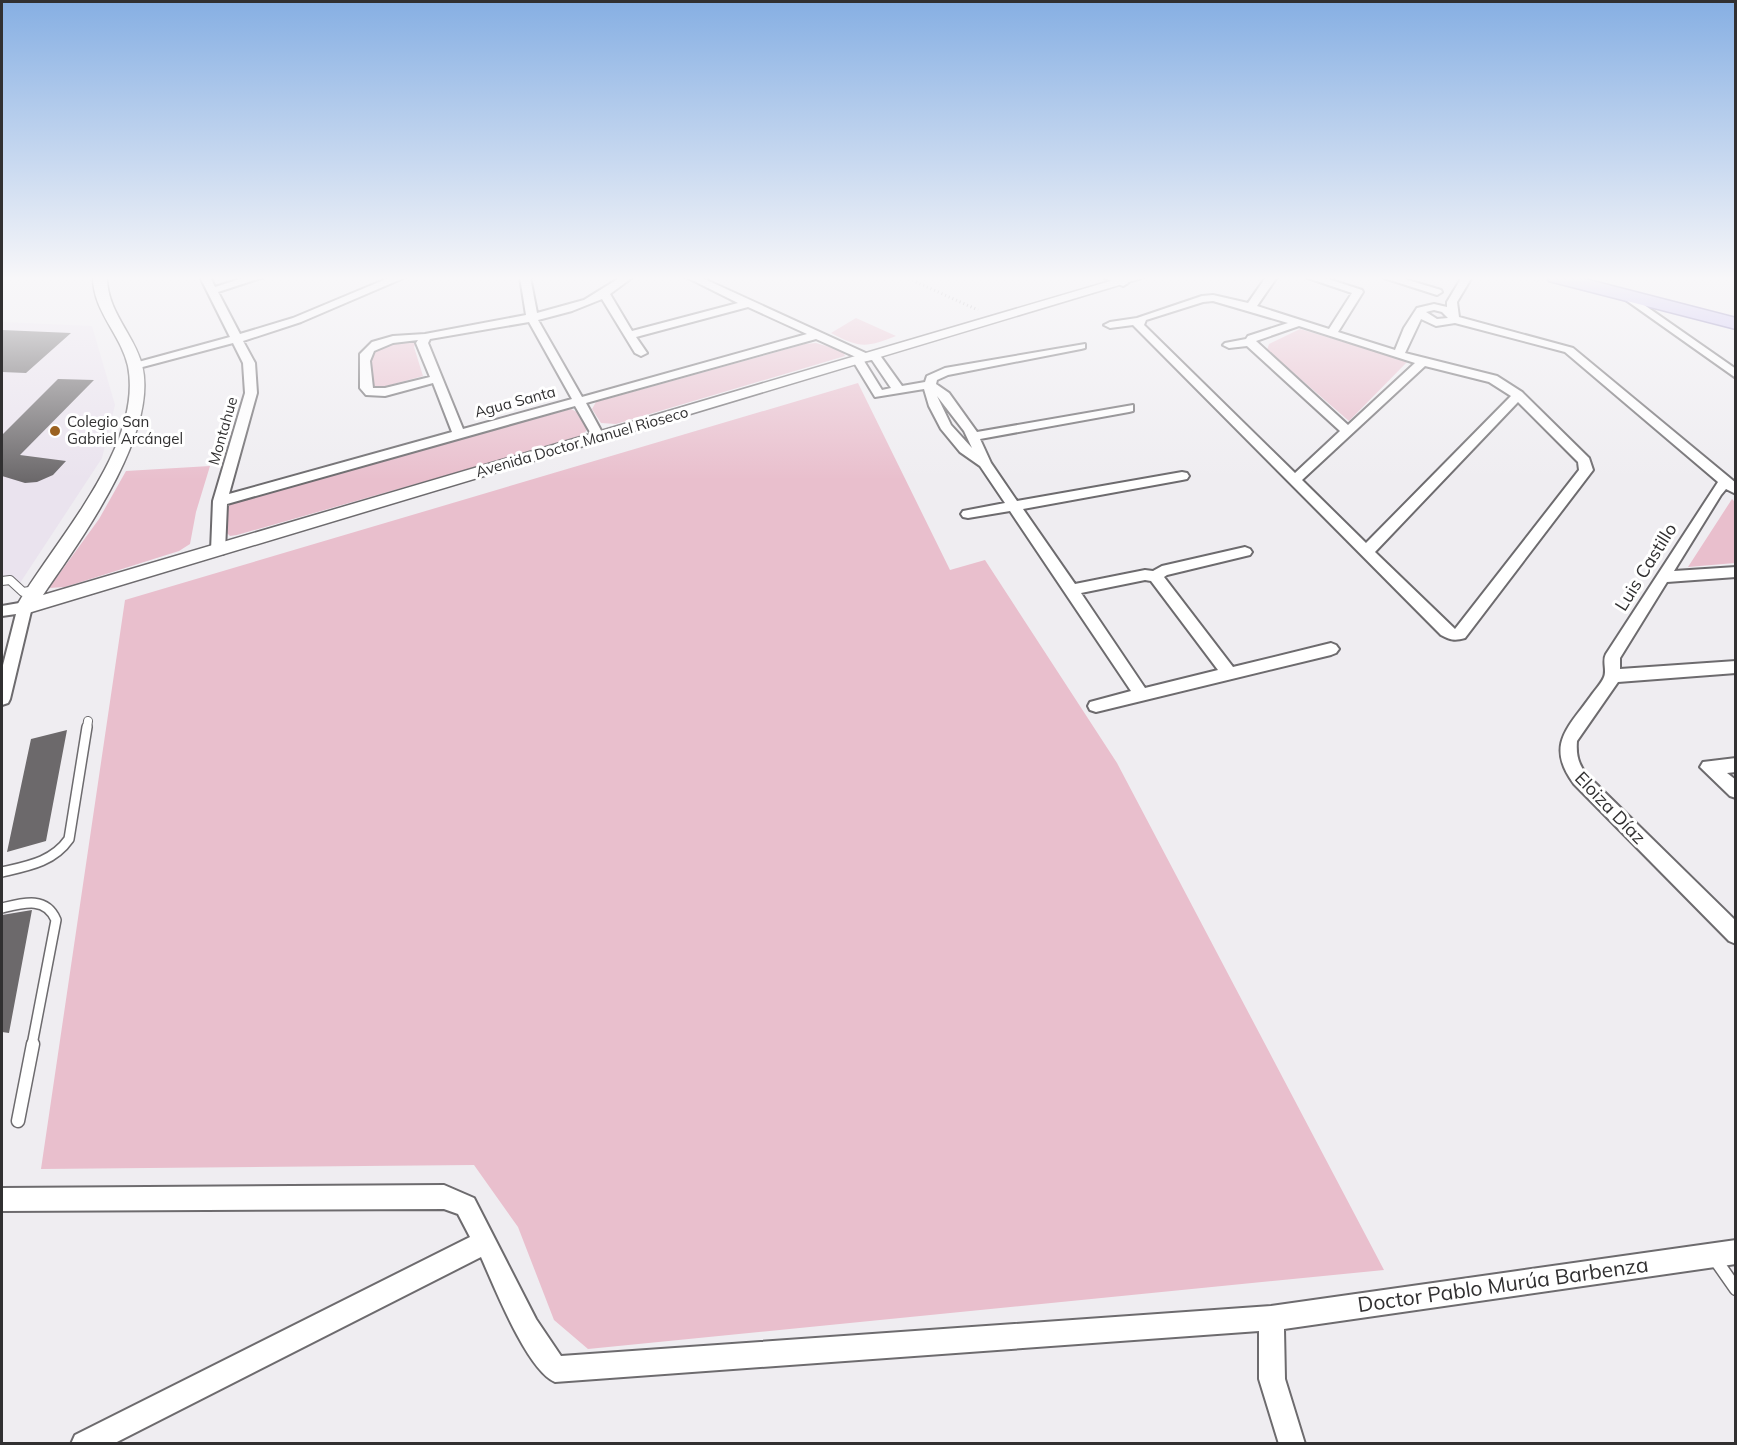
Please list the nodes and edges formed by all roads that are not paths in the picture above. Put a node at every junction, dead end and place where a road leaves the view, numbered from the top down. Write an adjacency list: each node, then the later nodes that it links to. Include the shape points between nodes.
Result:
1 (125, 344): 24 (street)
2 (216, 344): 24 (street)
3 (240, 344): 40 (street, Montahue, via 249,363 251,393)
4 (384, 344): 26 (street, via 369,350 365,357 366,388 370,392)
5 (423, 344): 26 (street)
6 (547, 344): 30 (street)
7 (636, 344): 20 (street)
8 (783, 344): 30 (street, Agua Santa)
9 (838, 344): 22 (street)
10 (914, 344): 22 (street, Avenida Doctor Manuel Rioseco)
11 (1156, 344): 38 (street)
12 (1233, 344): 18 (street)
13 (1253, 344): 32 (street)
14 (1368, 344): 21 (street)
15 (1403, 344): 21 (street)
16 (1549, 344): 39 (street, via 1569,350)
17 (1694, 344): 25 (street)
18 (1229, 345)
19 (1082, 346): 27 (street, via 945,372 931,378)
20 (641, 352)
21 (1399, 354): 23 (street)
22 (867, 358): 28 (street); 28 (street, via 879,394); 34 (street, Avenida Doctor Manuel Rioseco)
23 (1423, 362): 29 (street, via 1493,379); 32 (street)
24 (135, 366): 50 (street, via 138,396 123,446 89,511)
25 (1736, 375)
26 (436, 379): 33 (street)
27 (929, 385): 28 (street); 35 (street, via 945,396); 36 (street, via 933,407 964,448)
28 (898, 391)
29 (1518, 395): 45 (street); 45 (street, via 1579,454 1586,470 1460,634 1446,631)
30 (579, 402): 33 (street, Agua Santa); 34 (street)
31 (1129, 408): 35 (street)
32 (1347, 431): 38 (street)
33 (459, 434): 40 (street, Agua Santa)
34 (598, 436): 43 (street, Avenida Doctor Manuel Rioseco)
35 (973, 436): 36 (street)
36 (986, 463): 41 (street)
37 (1182, 476): 41 (street)
38 (1294, 481): 45 (street)
39 (1730, 486): 48 (street, Luis Castillo, via 1716,492)
40 (220, 501): 43 (street, Montahue)
41 (1014, 506): 42 (street); 51 (street)
42 (968, 514)
43 (218, 551): 52 (street, Avenida Doctor Manuel Rioseco)
44 (1245, 552): 47 (street, via 1162,571)
45 (1366, 552)
46 (1736, 572): 48 (street)
47 (1156, 577): 51 (street, via 1145,575); 56 (street)
48 (1662, 577): 57 (street, Luis Castillo, via 1612,658)
49 (2, 581): 50 (lane, via 10,580 24,592)
50 (36, 590): 52 (street)
51 (1072, 590): 58 (street)
52 (25, 607): 53 (street); 59 (street)
53 (2, 610)
54 (1331, 649): 56 (street)
55 (1736, 667): 57 (street)
56 (1229, 674): 58 (street)
57 (1613, 676): 66 (street, Eloiza Díaz, via 1569,740 1568,763)
58 (1141, 694): 60 (street)
59 (2, 699)
60 (1096, 706)
61 (88, 721): 64 (lane, via 67,844 44,861)
62 (1736, 765): 63 (street, via 1709,767)
63 (1736, 791)
64 (2, 872)
65 (2, 908): 67 (lane, via 37,902 50,908 56,920)
66 (1736, 934)
67 (18, 1121)
68 (2, 1199): 69 (street, via 444,1197 466,1206)
69 (486, 1242): 72 (street, Doctor Pablo Murúa Barbenza, via 527,1329 555,1369); 73 (street)
70 (1724, 1254): 71 (lane); 72 (street, Doctor Pablo Murúa Barbenza)
71 (1736, 1289)
72 (1271, 1318): 74 (street, via 1272,1379)
73 (84, 1443)
74 (1292, 1443)

